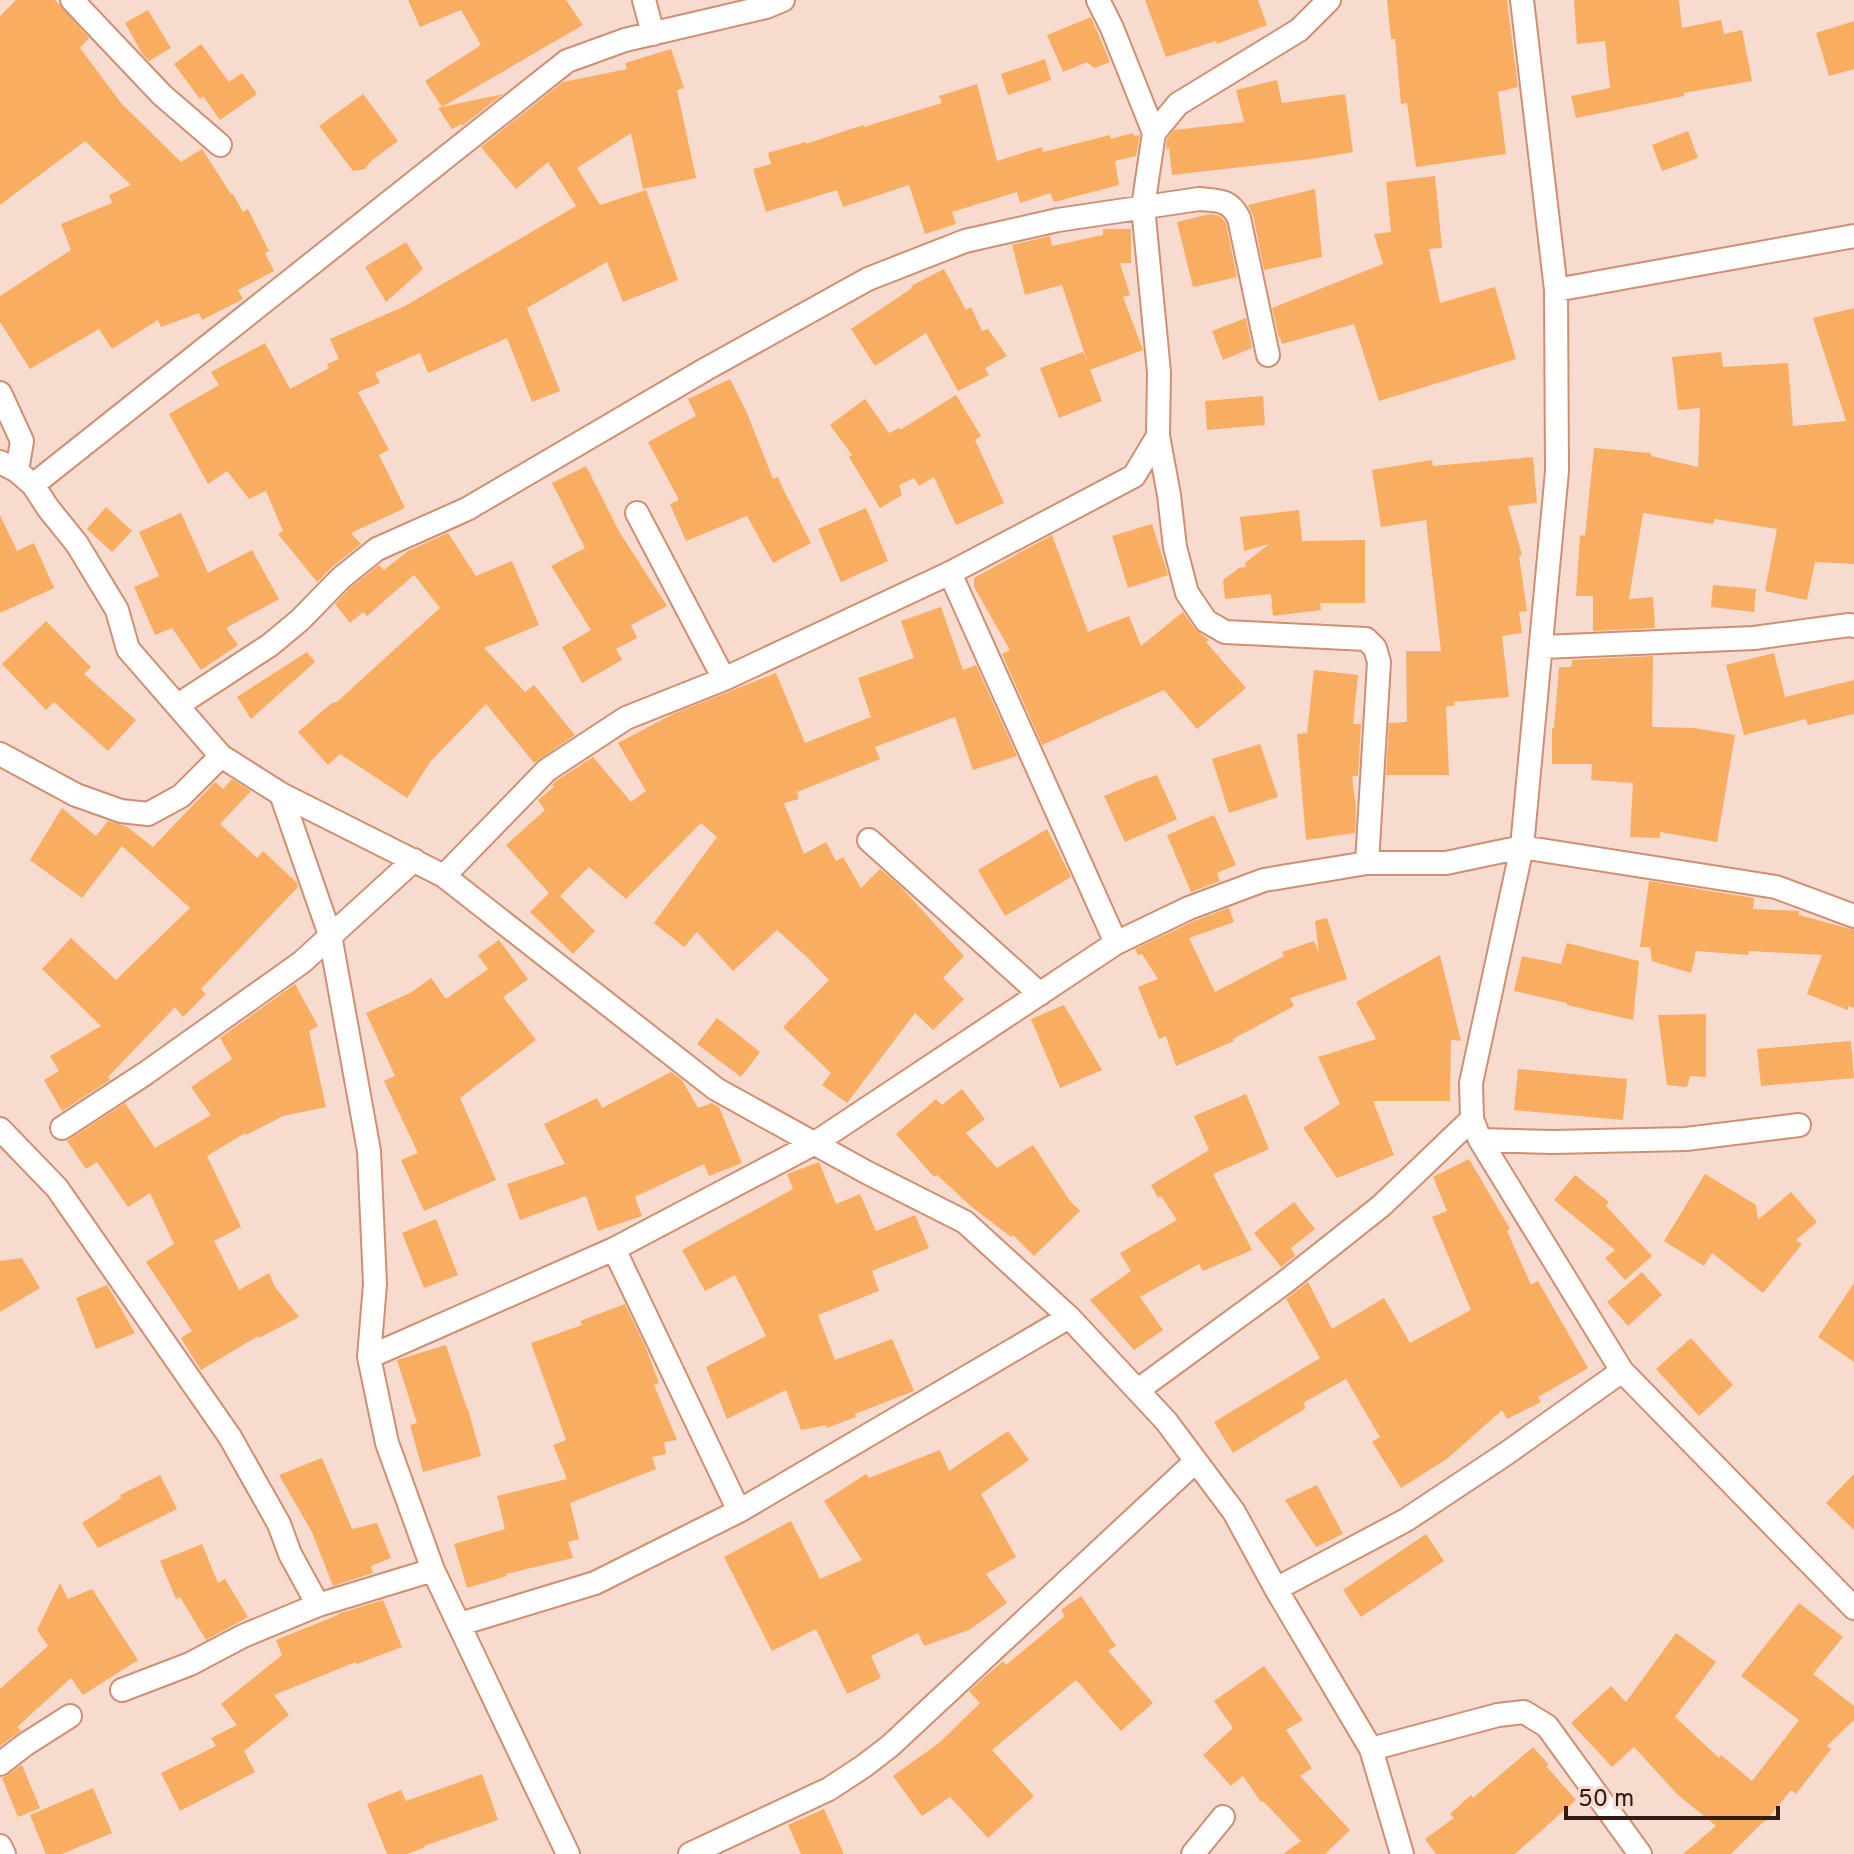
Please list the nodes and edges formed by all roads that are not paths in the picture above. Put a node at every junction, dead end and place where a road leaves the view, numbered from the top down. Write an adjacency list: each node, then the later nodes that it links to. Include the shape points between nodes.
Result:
1 (72, 0): 9 (street, via 162,95)
2 (644, 0): 7 (street)
3 (783, 0): 7 (street)
4 (1098, 0): 8 (street)
5 (1329, 0): 8 (street, via 1299,30 1178,104)
6 (1522, 0): 12 (street)
7 (653, 34): 16 (street, via 567,61)
8 (1154, 133): 10 (street)
9 (220, 145)
10 (1143, 207): 13 (street, via 1199,199 1233,207); 15 (street, via 1159,372); 22 (street, via 965,241 868,279 467,509 377,549 270,645)
11 (1854, 236): 12 (street)
12 (1556, 290): 20 (street, via 1557,471)
13 (1268, 355)
14 (0, 393): 16 (street, via 22,441)
15 (1158, 436): 18 (street, via 1134,476); 29 (street, via 1175,547 1187,593 1206,621 1225,632 1366,639 1375,648 1379,662)
16 (17, 473): 22 (street, via 77,544 117,610 128,649)
17 (637, 513): 21 (street)
18 (950, 573): 21 (street); 33 (street)
19 (1852, 624): 20 (street, via 1754,638)
20 (1542, 647): 27 (street)
21 (724, 679): 30 (street, via 626,718 547,770)
22 (178, 705): 24 (street)
23 (0, 754): 24 (street, via 76,795 148,814 181,796)
24 (221, 756): 25 (street)
25 (281, 794): 28 (street); 32 (street)
26 (869, 840): 34 (street)
27 (1522, 847): 29 (street, via 1446,863); 31 (street, via 1776,887); 35 (street, via 1471,1083)
28 (414, 860): 30 (street); 32 (street)
29 (1367, 863): 33 (street, via 1264,880)
30 (444, 876): 40 (street, via 716,1089)
31 (1854, 916)
32 (330, 935): 37 (street, via 302,962); 43 (street, via 369,1151 375,1284)
33 (1116, 943): 34 (street)
34 (1040, 994): 40 (street)
35 (1472, 1119): 39 (street); 45 (street, via 1381,1206)
36 (1799, 1125): 39 (street, via 1686,1139)
37 (62, 1128)
38 (0, 1129): 50 (street, via 57,1188 230,1437)
39 (1480, 1140): 44 (street)
40 (815, 1143): 41 (street); 42 (street, via 965,1222)
41 (614, 1249): 43 (street); 47 (street)
42 (1069, 1317): 45 (street); 47 (street)
43 (369, 1357): 48 (street, via 387,1443)
44 (1622, 1371): 49 (street, via 1406,1520); 51 (street)
45 (1138, 1390): 46 (street)
46 (1196, 1461): 49 (street, via 1234,1512); 61 (street, via 890,1746 829,1789)
47 (739, 1511): 52 (street, via 595,1583)
48 (433, 1570): 50 (street); 52 (street)
49 (1276, 1589): 55 (street)
50 (318, 1605): 53 (street)
51 (1854, 1608)
52 (460, 1624): 60 (street)
53 (122, 1690)
54 (70, 1716): 56 (street)
55 (1371, 1749): 63 (street); 64 (street, via 1524,1712 1547,1726)
56 (0, 1764)
57 (1223, 1817): 62 (street)
58 (0, 1846): 59 (street)
59 (4, 1854)
60 (568, 1854)
61 (690, 1854)
62 (1193, 1854)
63 (1402, 1854)
64 (1640, 1854)

